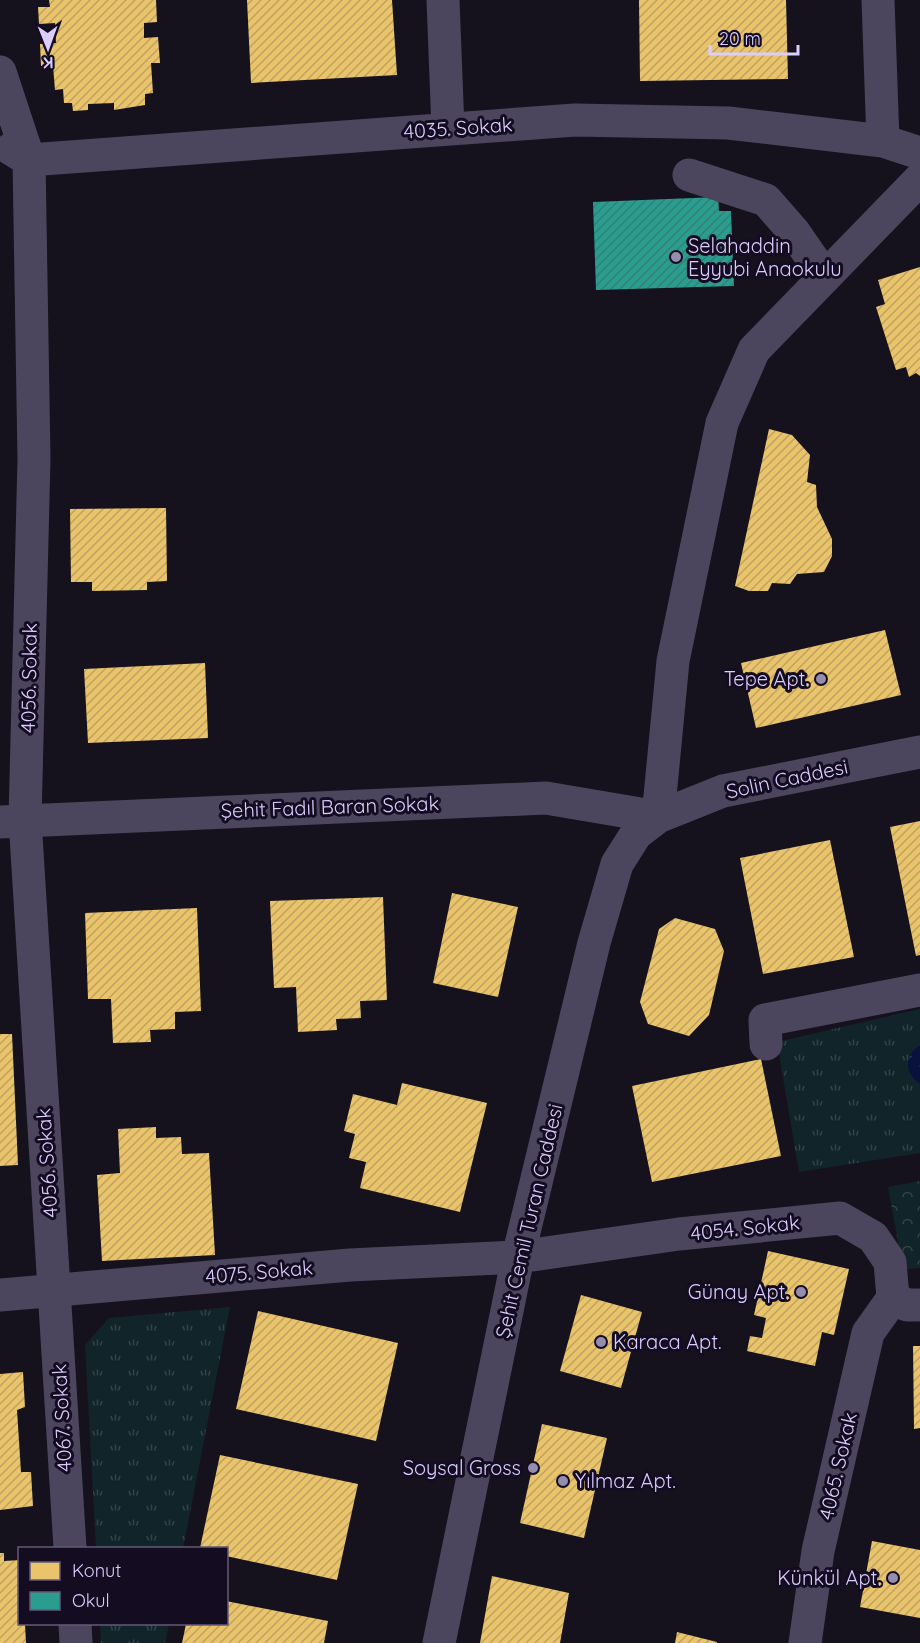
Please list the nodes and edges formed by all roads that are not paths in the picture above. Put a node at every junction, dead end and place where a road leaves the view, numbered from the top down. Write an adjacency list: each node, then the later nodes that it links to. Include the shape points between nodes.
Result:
1 (442, 0): 4 (street)
2 (878, 0): 5 (street)
3 (0, 72): 8 (street, 4056. Sokak)
4 (448, 129): 5 (street, 4035. Sokak, via 575,120 728,123); 8 (street, 4035. Sokak)
5 (883, 141): 7 (street, 4035. Sokak)
6 (0, 142): 8 (street)
7 (920, 153)
8 (29, 160): 14 (street, 4056. Sokak, via 34,459)
9 (689, 175): 11 (street, via 766,200)
10 (920, 179): 11 (street)
11 (825, 277): 13 (street, via 754,350 722,423 673,661)
12 (920, 752): 13 (street, Solin Caddesi, via 723,791)
13 (658, 817): 14 (street, Şehit Fadıl Baran Sokak, via 546,798); 17 (street, Şehit Cemil Turan Caddesi, via 636,834 617,864 594,943)
14 (13, 820): 18 (street, 4056. Sokak)
15 (920, 990): 16 (street, via 765,1020)
16 (766, 1044)
17 (518, 1257): 18 (street, 4075. Sokak, via 350,1265); 20 (street, 4054. Sokak, via 679,1234 840,1218 873,1237 890,1262); 24 (street, Şehit Cemil Turan Caddesi)
18 (55, 1288): 19 (street, 4075. Sokak); 21 (street, 4067. Sokak)
19 (0, 1295)
20 (907, 1301): 25 (street, 4065. Sokak, via 868,1333 818,1551)
21 (70, 1547)
22 (75, 1625): 23 (street)
23 (76, 1643)
24 (439, 1643)
25 (805, 1643)

